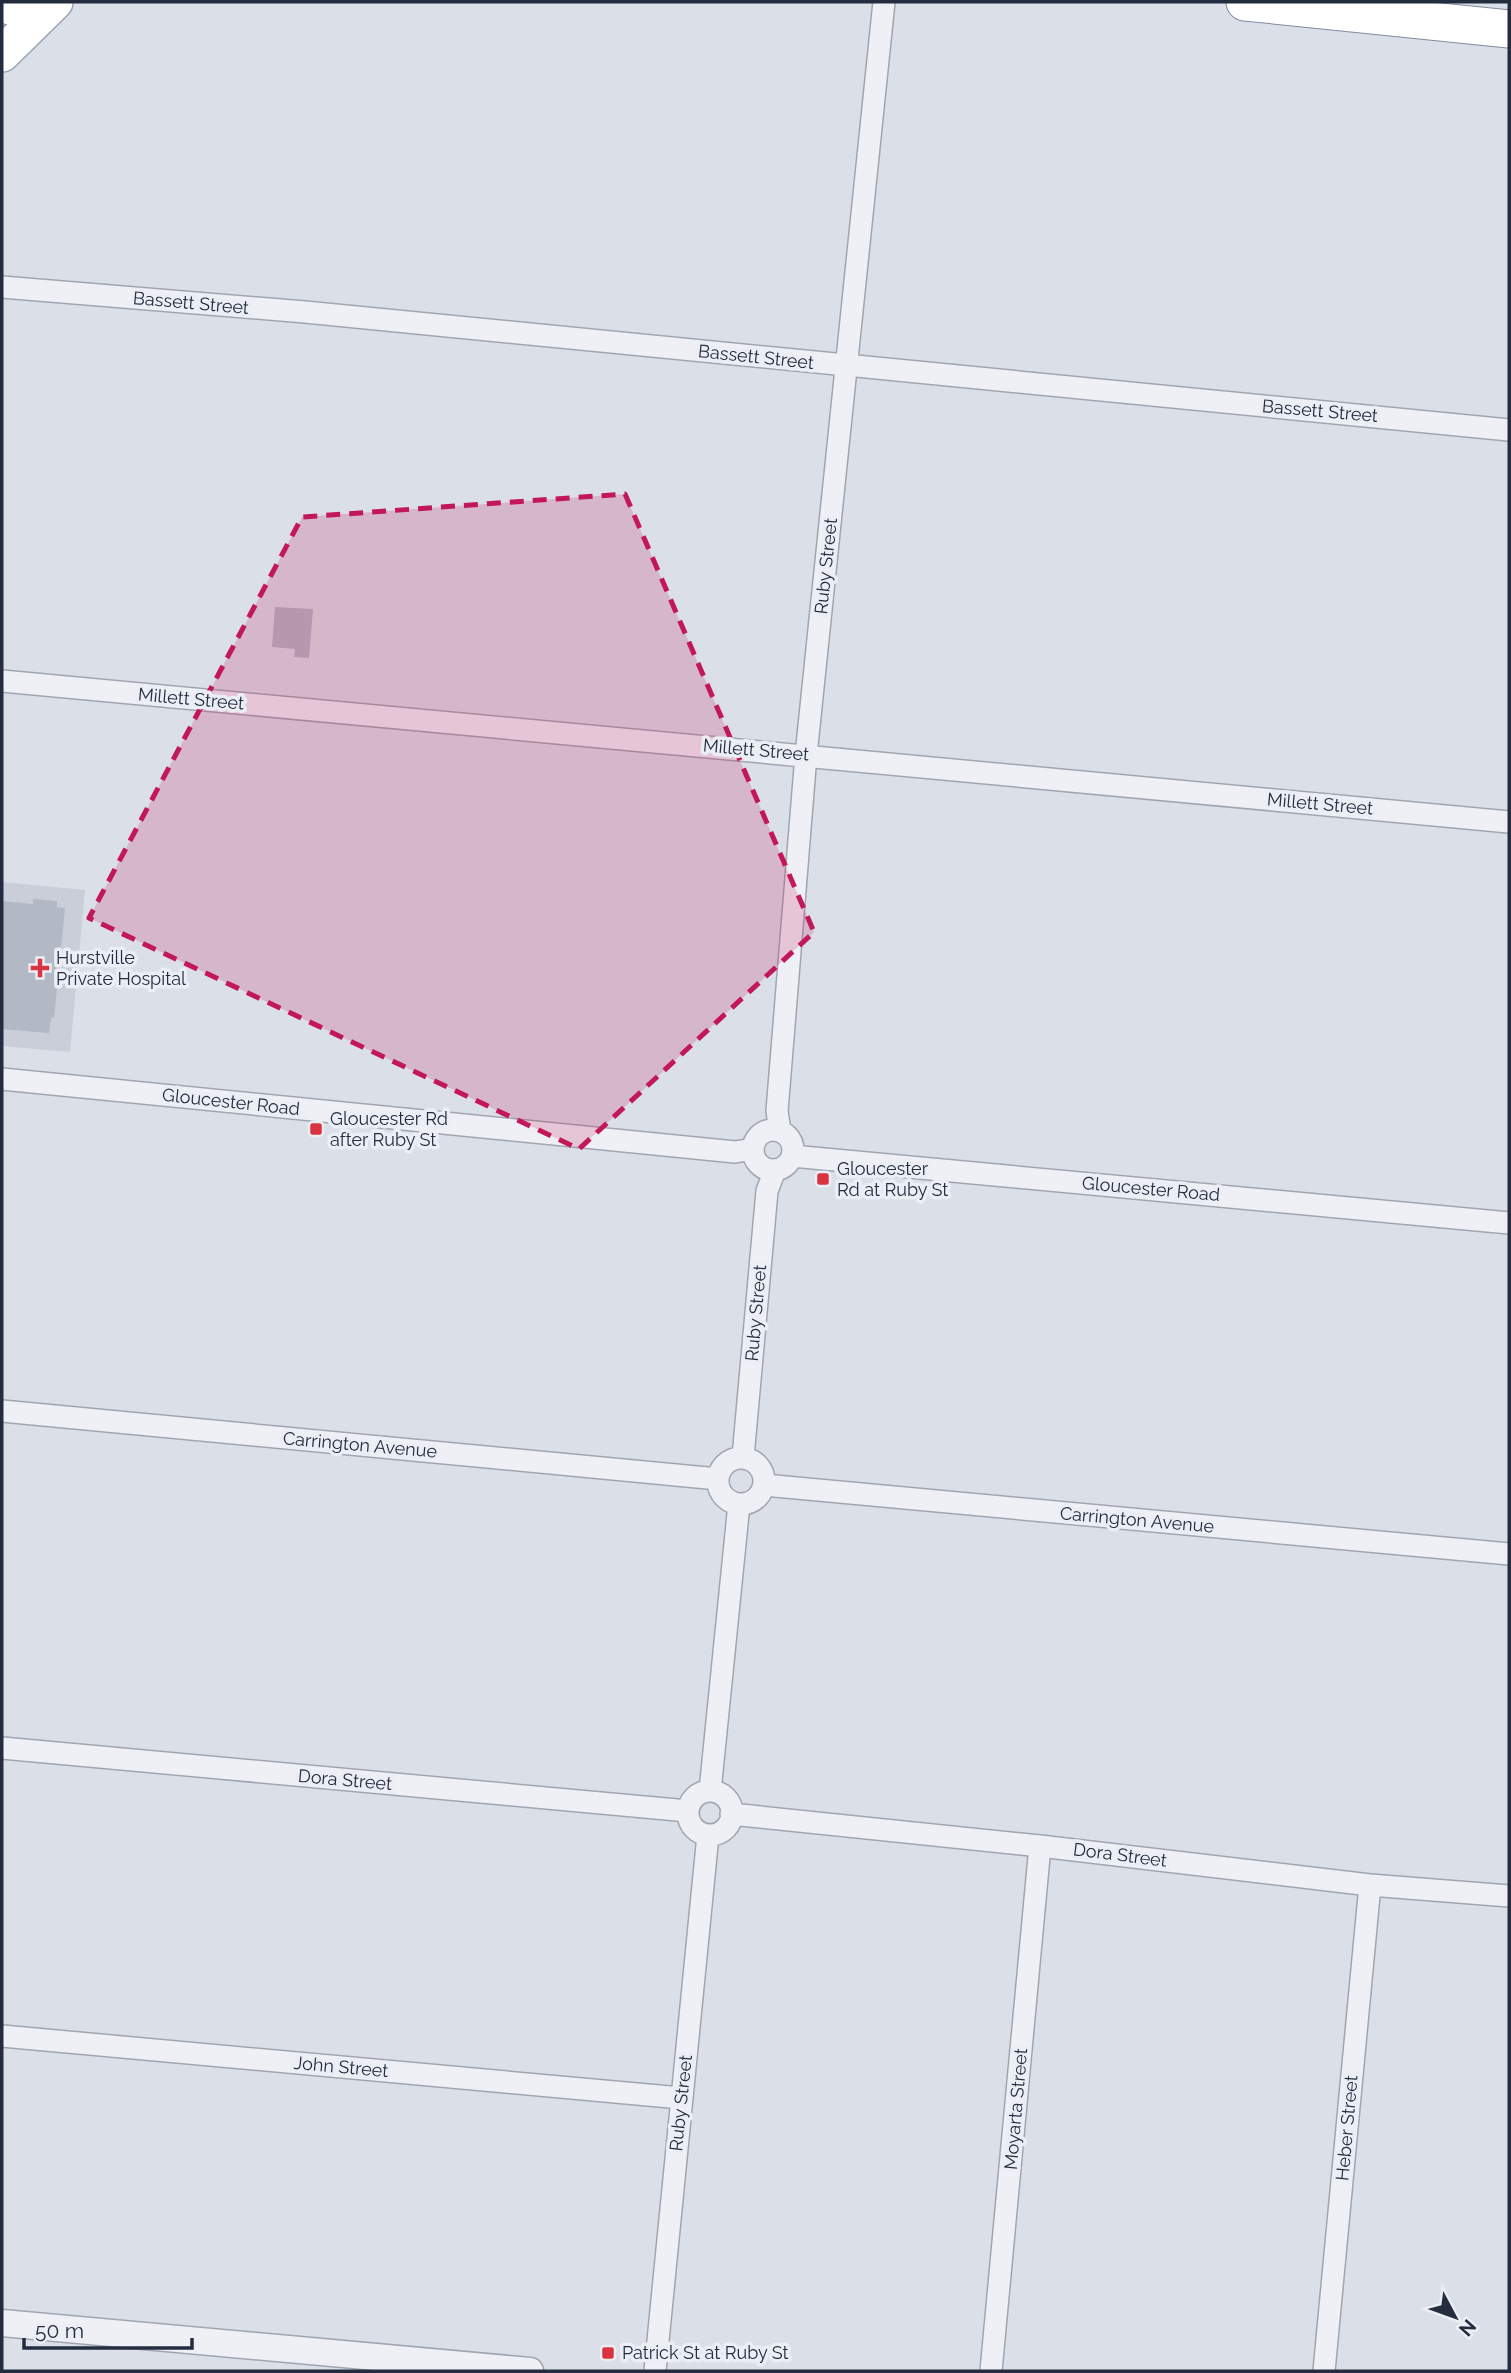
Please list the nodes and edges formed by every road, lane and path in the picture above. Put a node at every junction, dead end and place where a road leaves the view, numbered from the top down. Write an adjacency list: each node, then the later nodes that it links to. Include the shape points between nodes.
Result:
1 (884, 2): 7 (street, Ruby Street)
2 (1245, 2): 4 (highway)
3 (54, 4): 5 (main road)
4 (1509, 29)
5 (2, 54)
6 (2, 287): 7 (street, Bassett Street)
7 (846, 366): 8 (street, Bassett Street); 10 (street, Ruby Street)
8 (1509, 429)
9 (2, 681): 10 (street, Millett Street)
10 (806, 755): 11 (street, Millett Street); 13 (street, Ruby Street, via 777,1111)
11 (1509, 822)
12 (2, 1079): 14 (street, Gloucester Road, via 735,1152)
13 (780, 1131): 14 (street, via 762,1133); 15 (street, via 790,1138)
14 (753, 1149): 16 (street, via 759,1165)
15 (792, 1156): 16 (street); 17 (street, Gloucester Road)
16 (775, 1170): 19 (street, Ruby Street, via 767,1191)
17 (1509, 1223)
18 (2, 1411): 20 (street, Carrington Avenue)
19 (743, 1457): 20 (street, via 726,1463); 21 (street, via 760,1467)
20 (718, 1479): 22 (street, via 722,1493)
21 (764, 1485): 22 (street, via 750,1502); 23 (street, Carrington Avenue)
22 (739, 1504): 25 (street)
23 (1509, 1555)
24 (2, 1748): 26 (street, Dora Street)
25 (710, 1791): 26 (street, via 696,1796); 27 (street, via 729,1802)
26 (688, 1811): 28 (street, via 694,1828)
27 (731, 1814): 28 (street, via 722,1832); 29 (street, Dora Street)
28 (708, 1835): 33 (street, Ruby Street)
29 (1040, 1846): 30 (street, Dora Street); 37 (street, Moyarta Street)
30 (1370, 1885): 31 (street, Dora Street); 38 (street, Heber Street)
31 (1509, 1896)
32 (2, 2036): 33 (street, John Street)
33 (681, 2098): 36 (street, Ruby Street)
34 (2, 2323): 35 (street)
35 (530, 2371)
36 (655, 2371)
37 (991, 2371)
38 (1324, 2371)

